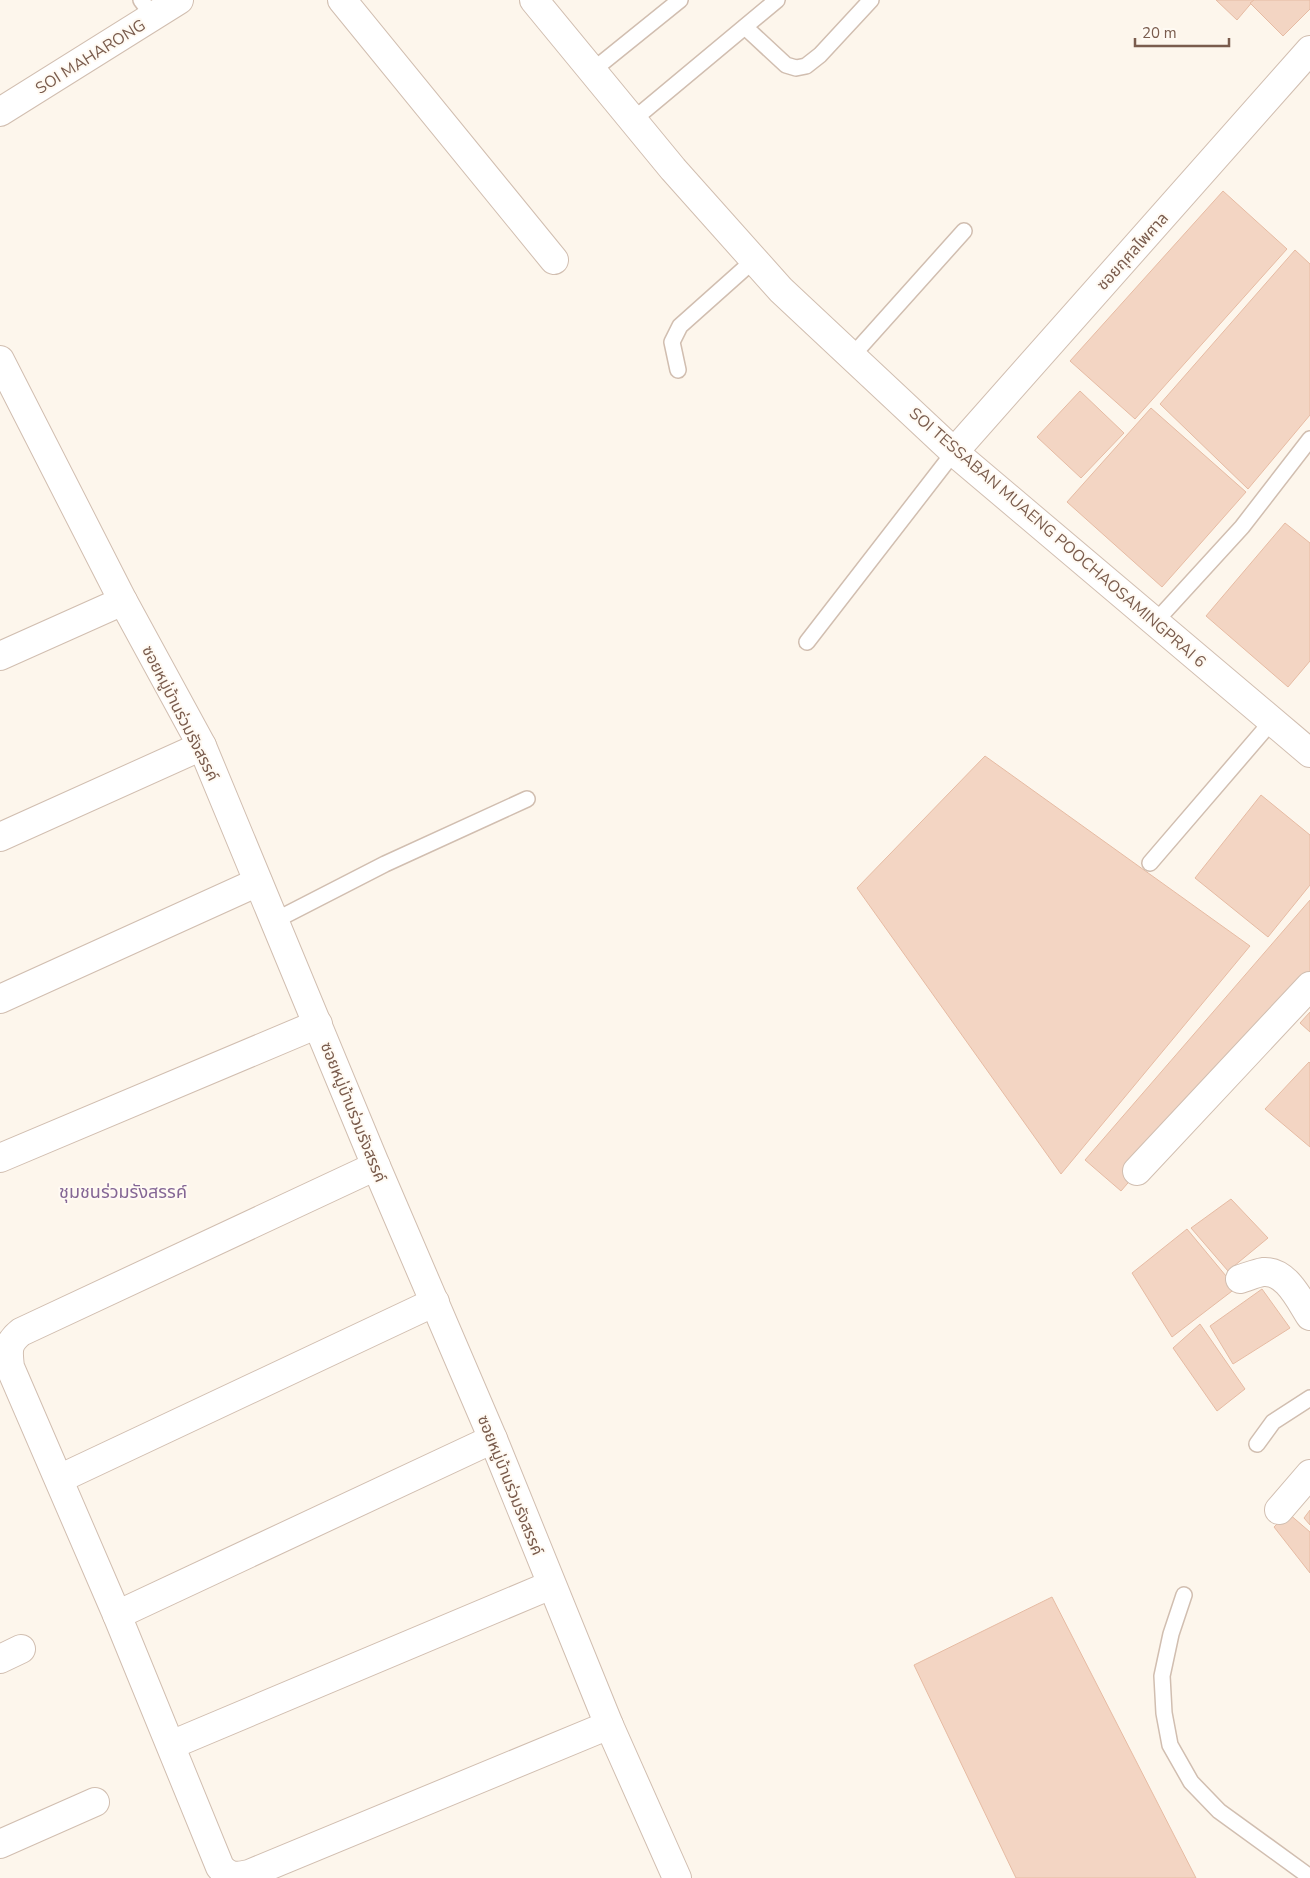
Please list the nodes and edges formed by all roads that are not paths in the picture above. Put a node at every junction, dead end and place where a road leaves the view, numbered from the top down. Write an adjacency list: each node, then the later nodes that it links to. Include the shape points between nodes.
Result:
1 (179, 0): 7 (street, SOI MAHARONG)
2 (342, 0): 14 (street)
3 (534, 0): 10 (street, SOI TESSABAN MUAENG POOCHAOSAMINGPRAI 6)
4 (680, 0): 10 (lane)
5 (778, 0): 8 (lane)
6 (871, 0): 8 (lane, via 806,66 786,66)
7 (147, 8): 11 (street, SOI MAHARONG)
8 (745, 27): 12 (lane)
9 (1310, 50): 20 (street, ซอยกุศลไพศาล)
10 (592, 71): 12 (street, SOI TESSABAN MUAENG POOCHAOSAMINGPRAI 6)
11 (0, 112)
12 (633, 120): 15 (street, SOI TESSABAN MUAENG POOCHAOSAMINGPRAI 6)
13 (964, 231): 16 (lane)
14 (554, 260)
15 (754, 260): 16 (street, SOI TESSABAN MUAENG POOCHAOSAMINGPRAI 6, via 781,290); 18 (lane, via 680,326 672,342)
16 (852, 356): 20 (street, SOI TESSABAN MUAENG POOCHAOSAMINGPRAI 6)
17 (0, 360): 21 (street, ซอยหมู่บ้านร่วมรังสรรค์)
18 (678, 370)
19 (1310, 439): 22 (lane, via 1242,528)
20 (954, 452): 22 (street, SOI TESSABAN MUAENG POOCHAOSAMINGPRAI 6); 23 (lane)
21 (124, 601): 24 (street); 26 (street, ซอยหมู่บ้านร่วมรังสรรค์)
22 (1156, 621): 25 (street, SOI TESSABAN MUAENG POOCHAOSAMINGPRAI 6)
23 (807, 642)
24 (0, 656)
25 (1272, 721): 27 (street, SOI TESSABAN MUAENG POOCHAOSAMINGPRAI 6); 30 (lane)
26 (202, 746): 29 (street); 31 (street, ซอยหมู่บ้านร่วมรังสรรค์)
27 (1310, 753)
28 (527, 799): 32 (lane, via 385,864)
29 (0, 837)
30 (1150, 863)
31 (258, 882): 32 (street, ซอยหมู่บ้านร่วมรังสรรค์); 34 (street)
32 (274, 921): 35 (street, ซอยหมู่บ้านร่วมรังสรรค์)
33 (1310, 986): 38 (street)
34 (0, 999)
35 (318, 1024): 36 (street); 37 (street, ซอยหมู่บ้านร่วมรังสรรค์)
36 (0, 1158)
37 (376, 1166): 40 (street, ซอยหมู่บ้านร่วมรังสรรค์); 46 (street, via 30,1328 11,1340 8,1352 10,1367)
38 (1136, 1171)
39 (1240, 1279): 41 (street, via 1262,1272 1276,1273 1285,1280)
40 (434, 1302): 43 (street, ซอยหมู่บ้านร่วมรังสรรค์); 46 (street)
41 (1310, 1316)
42 (1310, 1398): 44 (lane, via 1273,1422)
43 (493, 1439): 48 (street, ซอยหมู่บ้านร่วมรังสรรค์); 50 (street)
44 (1257, 1444)
45 (1310, 1474): 47 (street)
46 (59, 1479): 50 (street)
47 (1279, 1510)
48 (551, 1585): 51 (street, ซอยหมู่บ้านร่วมรังสรรค์); 52 (street)
49 (1184, 1596): 55 (lane, via 1162,1676 1170,1745 1191,1782 1219,1812)
50 (117, 1615): 52 (street)
51 (608, 1726): 52 (street, via 237,1876 227,1874 220,1867); 56 (street, ซอยหมู่บ้านร่วมรังสรรค์)
52 (171, 1745)
53 (94, 1802): 54 (street)
54 (0, 1844)
55 (1310, 1877)
56 (677, 1878)

